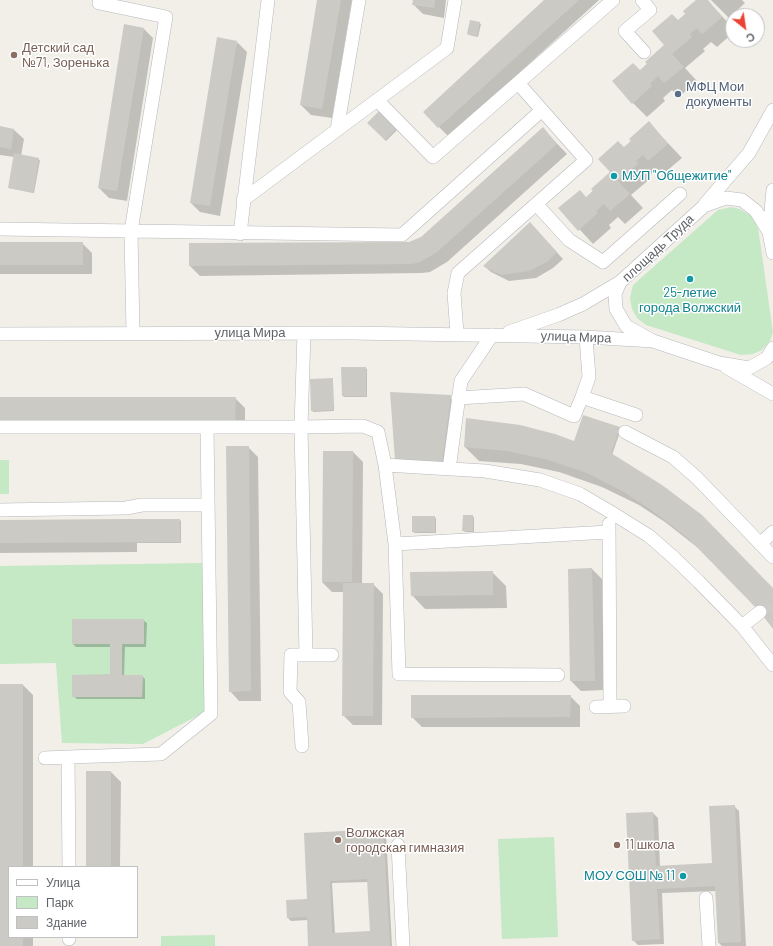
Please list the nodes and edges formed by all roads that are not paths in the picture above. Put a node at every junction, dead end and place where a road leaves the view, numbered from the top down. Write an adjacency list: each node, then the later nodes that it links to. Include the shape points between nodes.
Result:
1 (100, 0): 19 (street, via 99,3 166,17)
2 (268, 0): 15 (street)
3 (359, 0): 12 (street)
4 (455, 0): 9 (street, via 447,48)
5 (613, 0): 8 (street)
6 (642, 0): 7 (street, via 650,10 625,31)
7 (644, 52)
8 (518, 83): 9 (street, via 433,157); 10 (street)
9 (377, 100): 12 (street)
10 (542, 110): 16 (street, via 586,160); 21 (street, via 402,235)
11 (773, 110): 17 (street, via 749,153)
12 (337, 130): 15 (street)
13 (773, 190): 20 (street)
14 (680, 194): 16 (street, via 603,262 569,240)
15 (243, 200): 21 (street)
16 (537, 205): 27 (street, via 458,273 454,293)
17 (704, 206): 20 (street, площадь Труда, via 726,198 742,200 756,211); 23 (street, площадь Труда)
18 (0, 229): 19 (street)
19 (131, 231): 21 (street); 24 (street)
20 (769, 232): 22 (street, площадь Труда)
21 (240, 234)
22 (773, 252)
23 (620, 282): 28 (street, улица Мира, via 583,304 558,315); 30 (street, площадь Труда, via 616,294 616,309 626,326)
24 (133, 333): 25 (street, улица Мира); 26 (street, улица Мира)
25 (304, 333): 27 (street, улица Мира); 39 (street)
26 (0, 334)
27 (457, 334): 28 (street, улица Мира)
28 (496, 335): 29 (street, улица Мира); 35 (street, via 461,381)
29 (586, 337): 30 (street, улица Мира); 34 (street, via 589,377)
30 (653, 341): 32 (street, площадь Труда)
31 (773, 348): 32 (street, площадь Труда, via 767,358 749,368)
32 (719, 364): 33 (street)
33 (773, 394)
34 (582, 397): 35 (street, via 574,416 524,394); 36 (street)
35 (458, 398): 42 (street)
36 (636, 415)
37 (0, 427): 38 (street)
38 (207, 427): 39 (street); 43 (street)
39 (301, 427): 41 (street, via 362,426 378,432); 53 (street)
40 (625, 432): 49 (street, via 673,457 697,478)
41 (385, 465): 42 (street); 48 (street)
42 (449, 469): 45 (street, via 485,470 540,480 580,494)
43 (208, 505): 44 (street); 61 (street, via 211,714 161,754)
44 (0, 510)
45 (609, 510): 46 (street); 52 (street, via 649,536 672,556)
46 (609, 532): 48 (street); 57 (street)
47 (773, 532): 49 (street)
48 (395, 544): 56 (street, via 399,674)
49 (760, 544): 50 (street)
50 (773, 557)
51 (760, 612): 52 (street)
52 (742, 626): 55 (street)
53 (306, 655): 54 (street); 60 (street, via 291,655 290,692 299,702)
54 (332, 655)
55 (773, 665)
56 (558, 675)
57 (610, 706): 58 (street); 59 (street)
58 (624, 706)
59 (596, 707)
60 (302, 746)
61 (68, 757): 62 (street); 64 (street)
62 (45, 758)
63 (398, 845): 66 (street)
64 (69, 866)
65 (706, 898): 67 (street)
66 (403, 946)
67 (709, 946)

